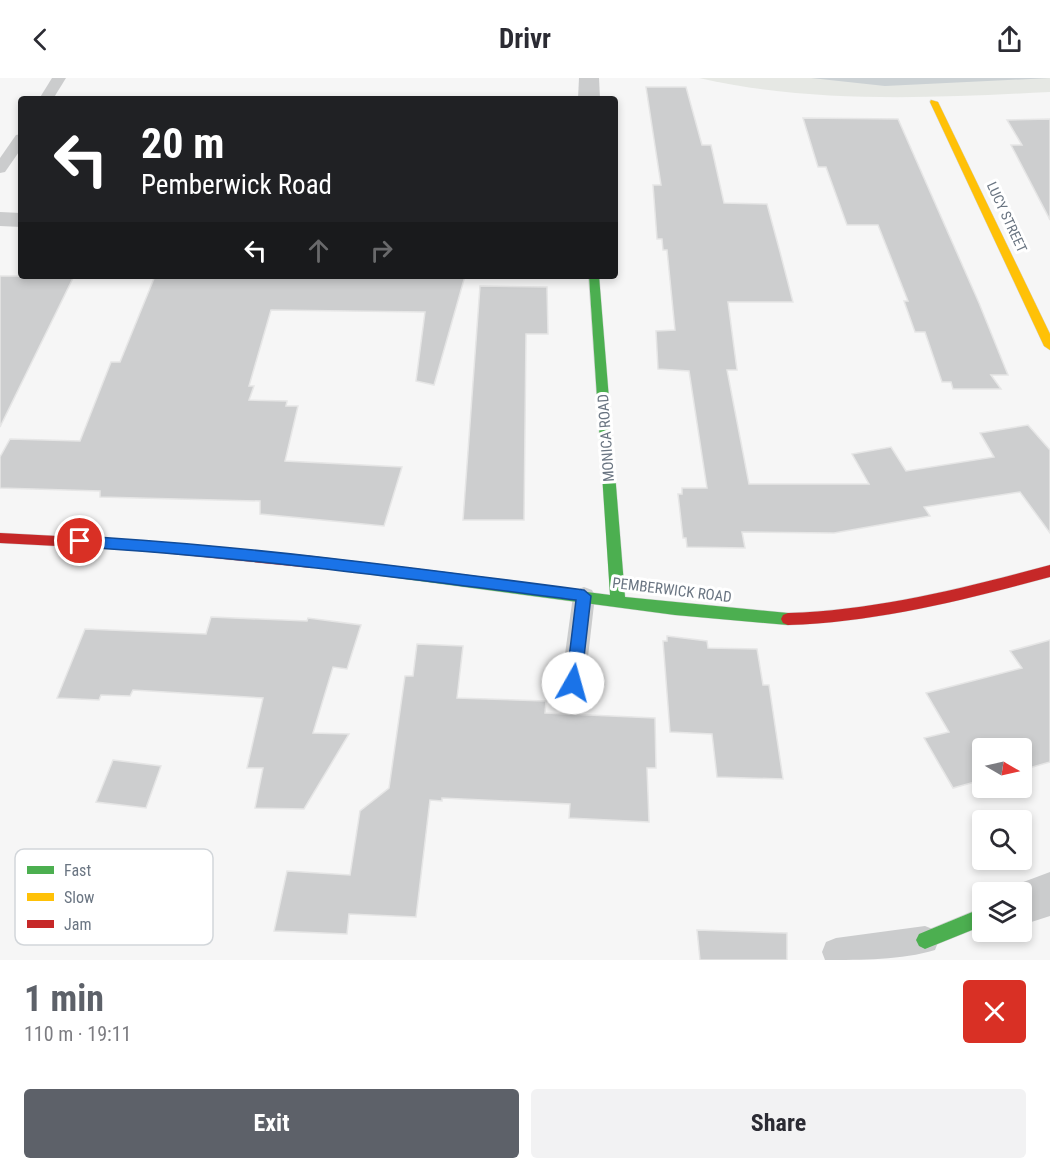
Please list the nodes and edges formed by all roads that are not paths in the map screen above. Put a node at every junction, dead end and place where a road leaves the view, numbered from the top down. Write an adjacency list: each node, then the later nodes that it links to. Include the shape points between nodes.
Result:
1 (59, 78): 3 (lane)
2 (589, 78): 4 (street)
3 (48, 96)
4 (589, 96)
5 (934, 102): 11 (street, LUCY STREET)
6 (18, 143): 7 (lane)
7 (0, 170)
8 (0, 219): 9 (street)
9 (18, 220)
10 (594, 279): 15 (street, MONICA ROAD)
11 (1050, 346)
12 (0, 537): 14 (street, PEMBERWICK ROAD, via 166,546)
13 (1050, 571): 15 (street, PEMBERWICK ROAD, via 882,613 821,619)
14 (584, 596): 15 (street, PEMBERWICK ROAD); 16 (lane)
15 (618, 600)
16 (573, 683)
17 (1050, 894): 18 (street)
18 (1032, 900)
19 (972, 921): 20 (street)
20 (925, 940): 21 (lane)
21 (836, 952)

